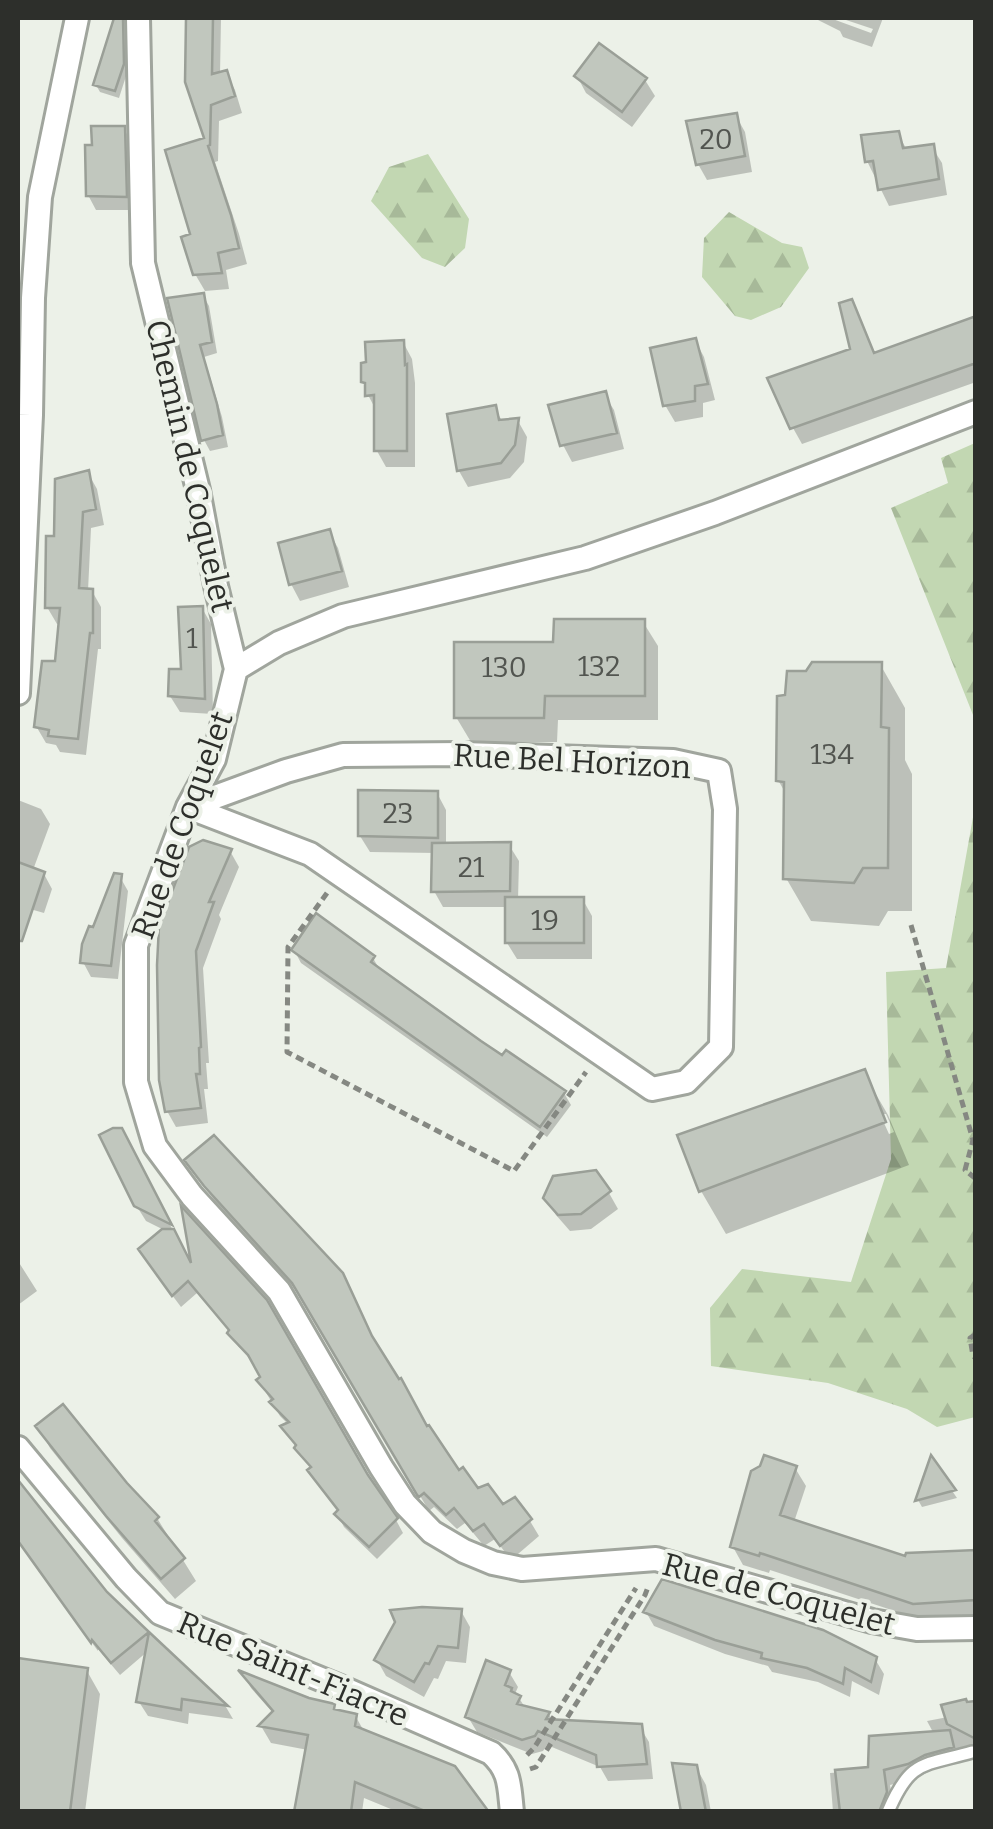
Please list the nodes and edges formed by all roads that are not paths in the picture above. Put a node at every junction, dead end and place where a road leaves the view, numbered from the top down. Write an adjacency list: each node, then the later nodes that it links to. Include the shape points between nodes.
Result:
1 (77, 18): 5 (street, via 40,197)
2 (138, 18): 4 (street, Chemin de Coquelet, via 144,263)
3 (976, 412): 4 (street, Rue de Coquelet, via 585,558 343,616)
4 (236, 669): 6 (street, Rue de Coquelet, via 214,759)
5 (18, 693)
6 (188, 807): 6 (street, Rue Bel Horizon, via 343,754 673,761 719,771 725,810 721,1046 686,1082 652,1088 310,854); 8 (street, Rue de Coquelet, via 136,945 136,1082 154,1146 280,1291 405,1504 432,1532 493,1563 522,1569 656,1559 872,1621)
7 (18, 1448): 10 (street, Rue Saint-Fiacre, via 160,1613 491,1754 508,1775)
8 (976, 1628)
9 (972, 1752): 11 (lane, via 913,1770)
10 (512, 1812)
11 (888, 1812)

